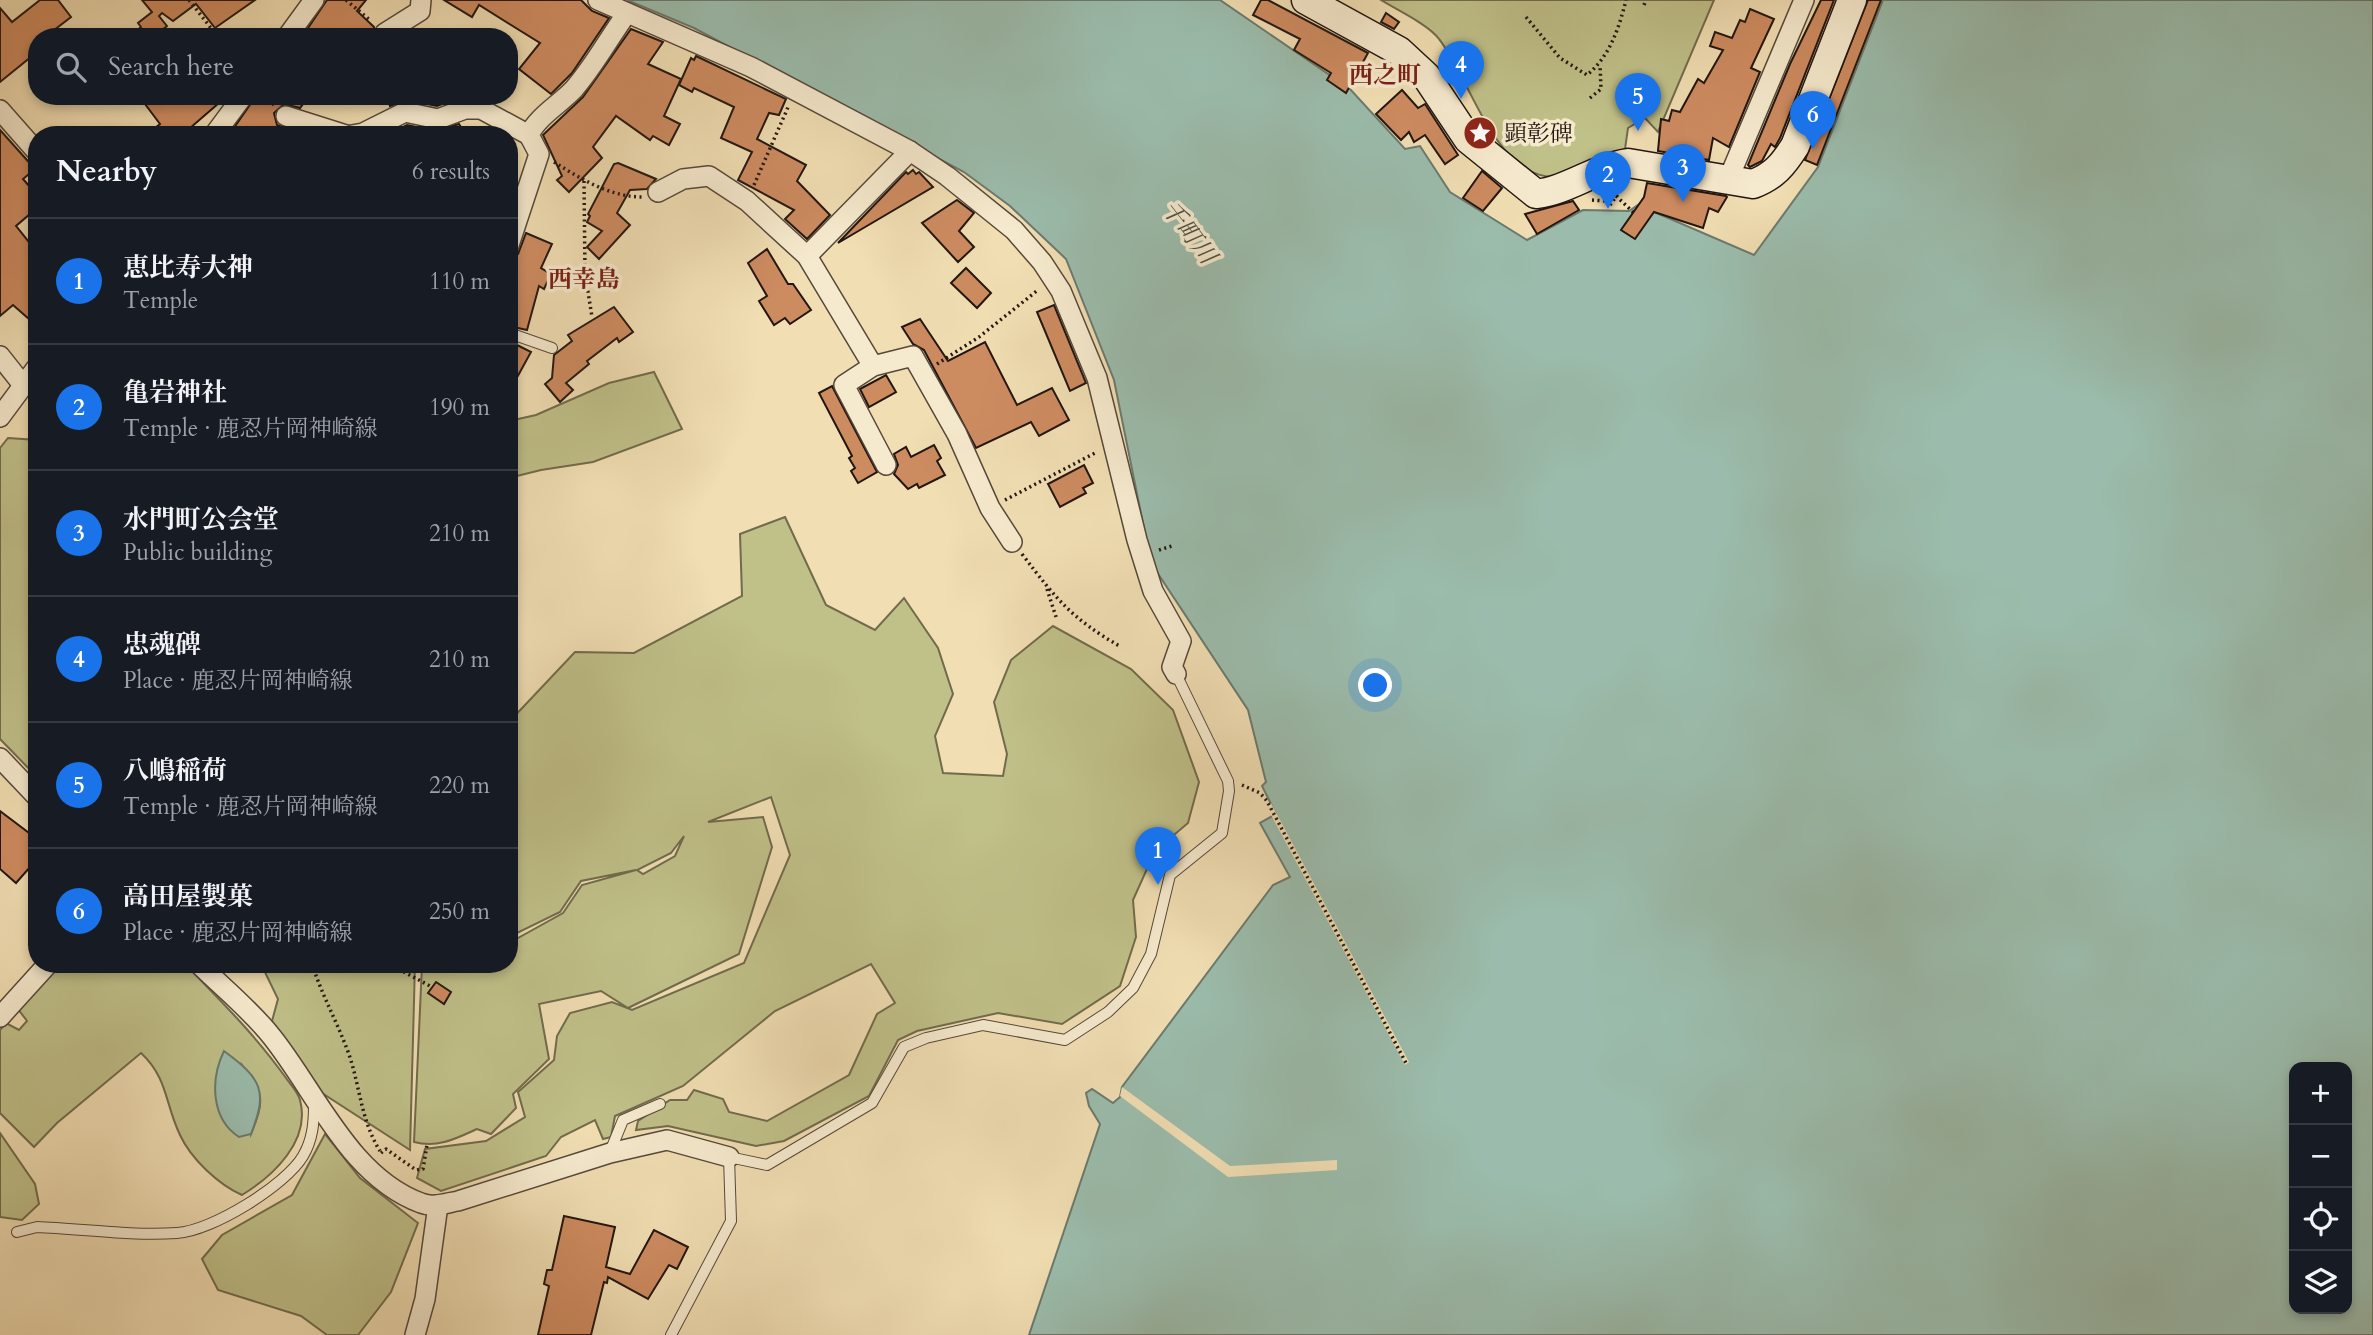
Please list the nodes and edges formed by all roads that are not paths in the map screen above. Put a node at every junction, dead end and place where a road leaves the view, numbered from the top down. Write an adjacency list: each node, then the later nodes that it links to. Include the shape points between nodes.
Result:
1 (314, 0): 8 (street)
2 (421, 0): 9 (street, via 420,10)
3 (598, 0): 7 (street)
4 (1306, 0): 21 (main road, via 1399,51 1426,76 1468,139 1536,194 1559,191 1611,166 1628,163)
5 (1804, 0): 21 (street)
6 (1852, 0): 21 (main road, via 1783,166 1753,184)
7 (626, 13): 18 (street, via 576,86 533,125); 20 (street, via 751,67)
8 (294, 28)
9 (393, 28)
10 (236, 105): 13 (street)
11 (0, 110): 19 (street)
12 (286, 116): 14 (street)
13 (221, 126)
14 (318, 126)
15 (377, 126): 16 (street, via 405,112 438,119 465,109 481,109)
16 (512, 126)
17 (518, 129): 18 (street)
18 (529, 135): 23 (street, via 539,154)
19 (28, 142)
20 (910, 151): 24 (street); 34 (street, via 1005,222 1053,277 1097,378 1153,591 1181,641 1172,667)
21 (1728, 180)
22 (658, 192): 24 (street, via 683,179 709,176 747,201)
23 (518, 218)
24 (807, 256): 28 (street)
25 (518, 336): 26 (lane)
26 (552, 348)
27 (0, 356): 30 (street)
28 (873, 366): 32 (street, via 844,386); 33 (street, via 913,356)
29 (28, 379): 30 (street)
30 (23, 385): 31 (street)
31 (0, 416)
32 (886, 465)
33 (1012, 542)
34 (1176, 674): 43 (lane, via 1228,780 1229,792 1222,832 1170,875 1152,954 1133,988 1108,1012 1065,1040 983,1025 904,1046 872,1103 767,1165)
35 (0, 758): 36 (street)
36 (28, 788)
37 (40, 973): 39 (street)
38 (208, 973): 40 (street, via 271,1035)
39 (0, 1017)
40 (314, 1096): 44 (street, via 357,1157 395,1189 423,1204); 45 (lane, via 314,1128 303,1156 283,1180 226,1217 180,1233 37,1227)
41 (660, 1104): 42 (lane, via 623,1120)
42 (610, 1153): 43 (street, via 667,1140); 44 (street)
43 (729, 1157): 47 (lane, via 731,1221)
44 (438, 1205): 46 (street, via 425,1299)
45 (17, 1232)
46 (415, 1335)
47 (671, 1335)

